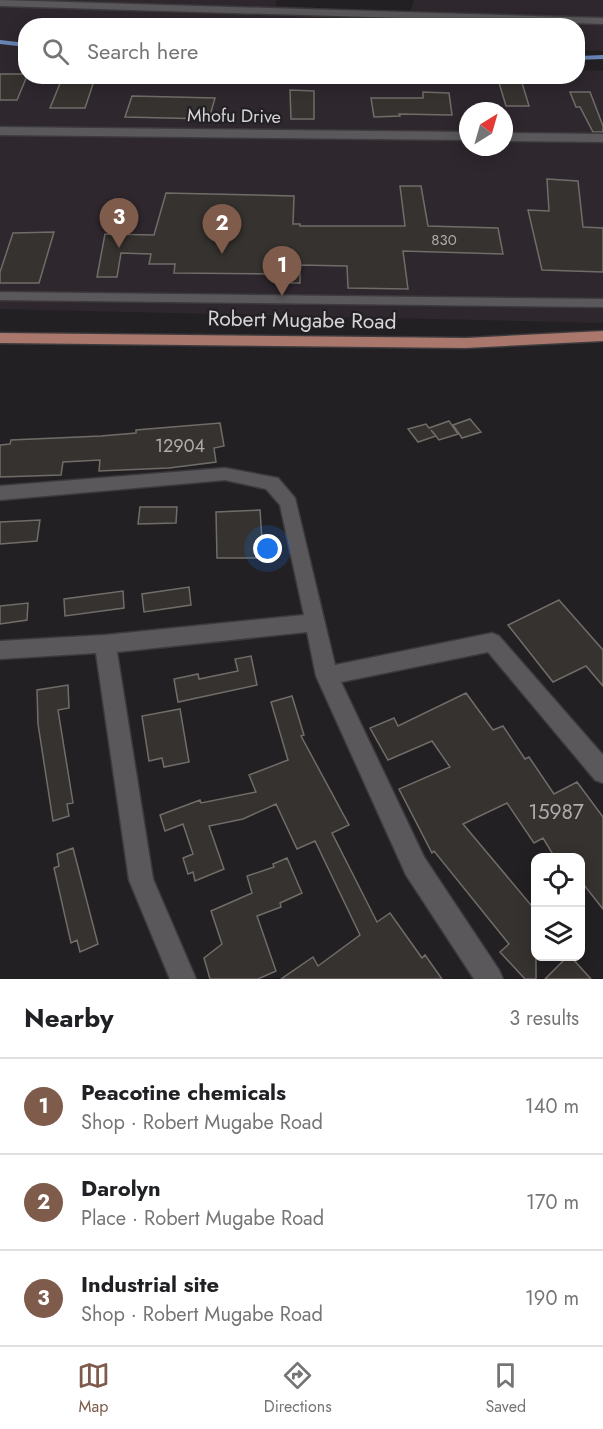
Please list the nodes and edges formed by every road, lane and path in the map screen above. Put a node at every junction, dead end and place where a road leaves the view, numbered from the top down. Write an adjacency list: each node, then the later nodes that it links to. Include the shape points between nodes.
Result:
1 (0, 3): 2 (street)
2 (502, 18)
3 (585, 20): 4 (street)
4 (603, 21)
5 (0, 131): 6 (street, Mhofu Drive)
6 (459, 136)
7 (513, 137): 8 (street)
8 (603, 138)
9 (0, 296): 10 (street)
10 (603, 303)
11 (603, 336): 12 (main road, Robert Mugabe Road, via 466,343)
12 (0, 338)
13 (0, 493): 14 (street, via 225,474 272,483 289,504)
14 (314, 623): 15 (street); 17 (street)
15 (105, 644): 16 (street); 19 (street, via 141,880)
16 (0, 650)
17 (327, 676): 18 (street, via 492,642); 20 (street, via 415,867)
18 (603, 772)
19 (183, 979)
20 (490, 979)

